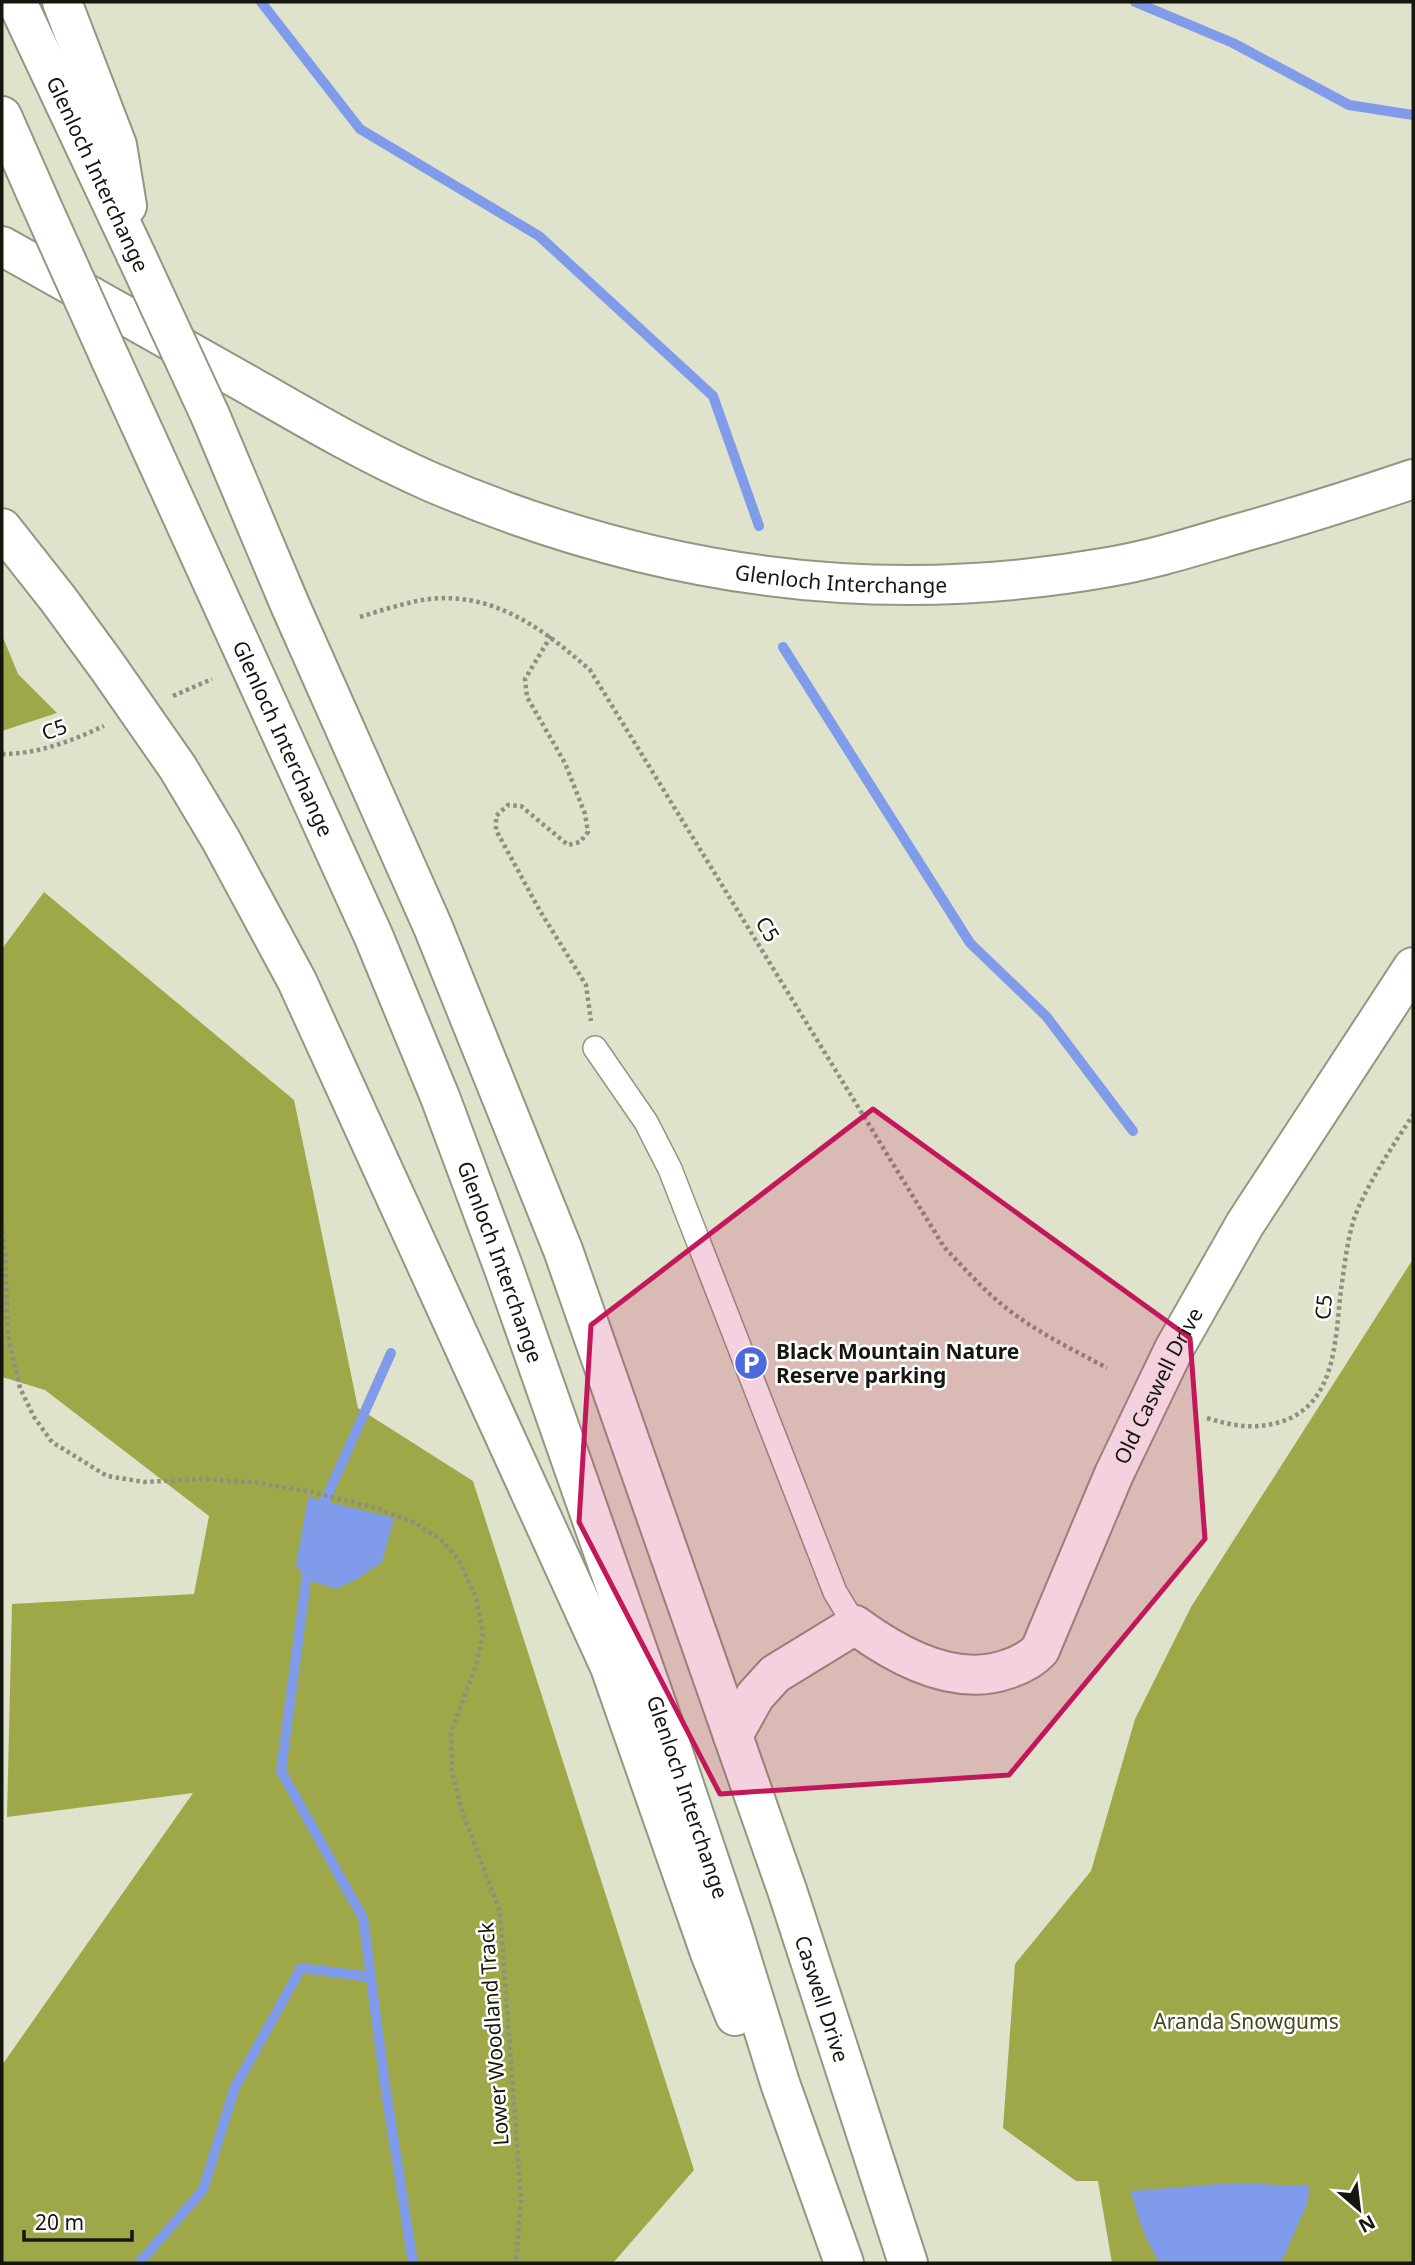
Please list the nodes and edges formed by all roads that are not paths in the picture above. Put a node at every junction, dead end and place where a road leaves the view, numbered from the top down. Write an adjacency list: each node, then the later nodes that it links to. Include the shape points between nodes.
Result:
1 (17, 2): 5 (main road, Glenloch Interchange)
2 (62, 2): 5 (main road, via 117,145)
3 (2, 116): 12 (main road, Glenloch Interchange, bridge, via 373,935 440,1097 666,1731)
4 (2, 246): 6 (main road, Glenloch Interchange, via 344,439 428,480 596,542 723,571 848,584 912,585 1048,576 1181,551)
5 (136, 255): 11 (main road, Glenloch Interchange, bridge, via 210,415 501,1092 563,1250)
6 (1413, 479)
7 (2, 528): 12 (main road, via 75,621 178,768 297,981 610,1667 710,1953 769,2102)
8 (1413, 967): 10 (main road, Old Caswell Drive, via 1245,1224 1174,1349 1114,1474 1041,1650 1000,1672 953,1673 895,1651)
9 (595, 1048): 10 (lane, Old Caswell Drive, via 646,1122 670,1169 835,1592)
10 (855, 1625): 11 (main road, via 775,1674 755,1696)
11 (733, 1736): 14 (main road, Caswell Drive)
12 (818, 2188): 13 (main road, Glenloch Interchange)
13 (844, 2263)
14 (908, 2263)

